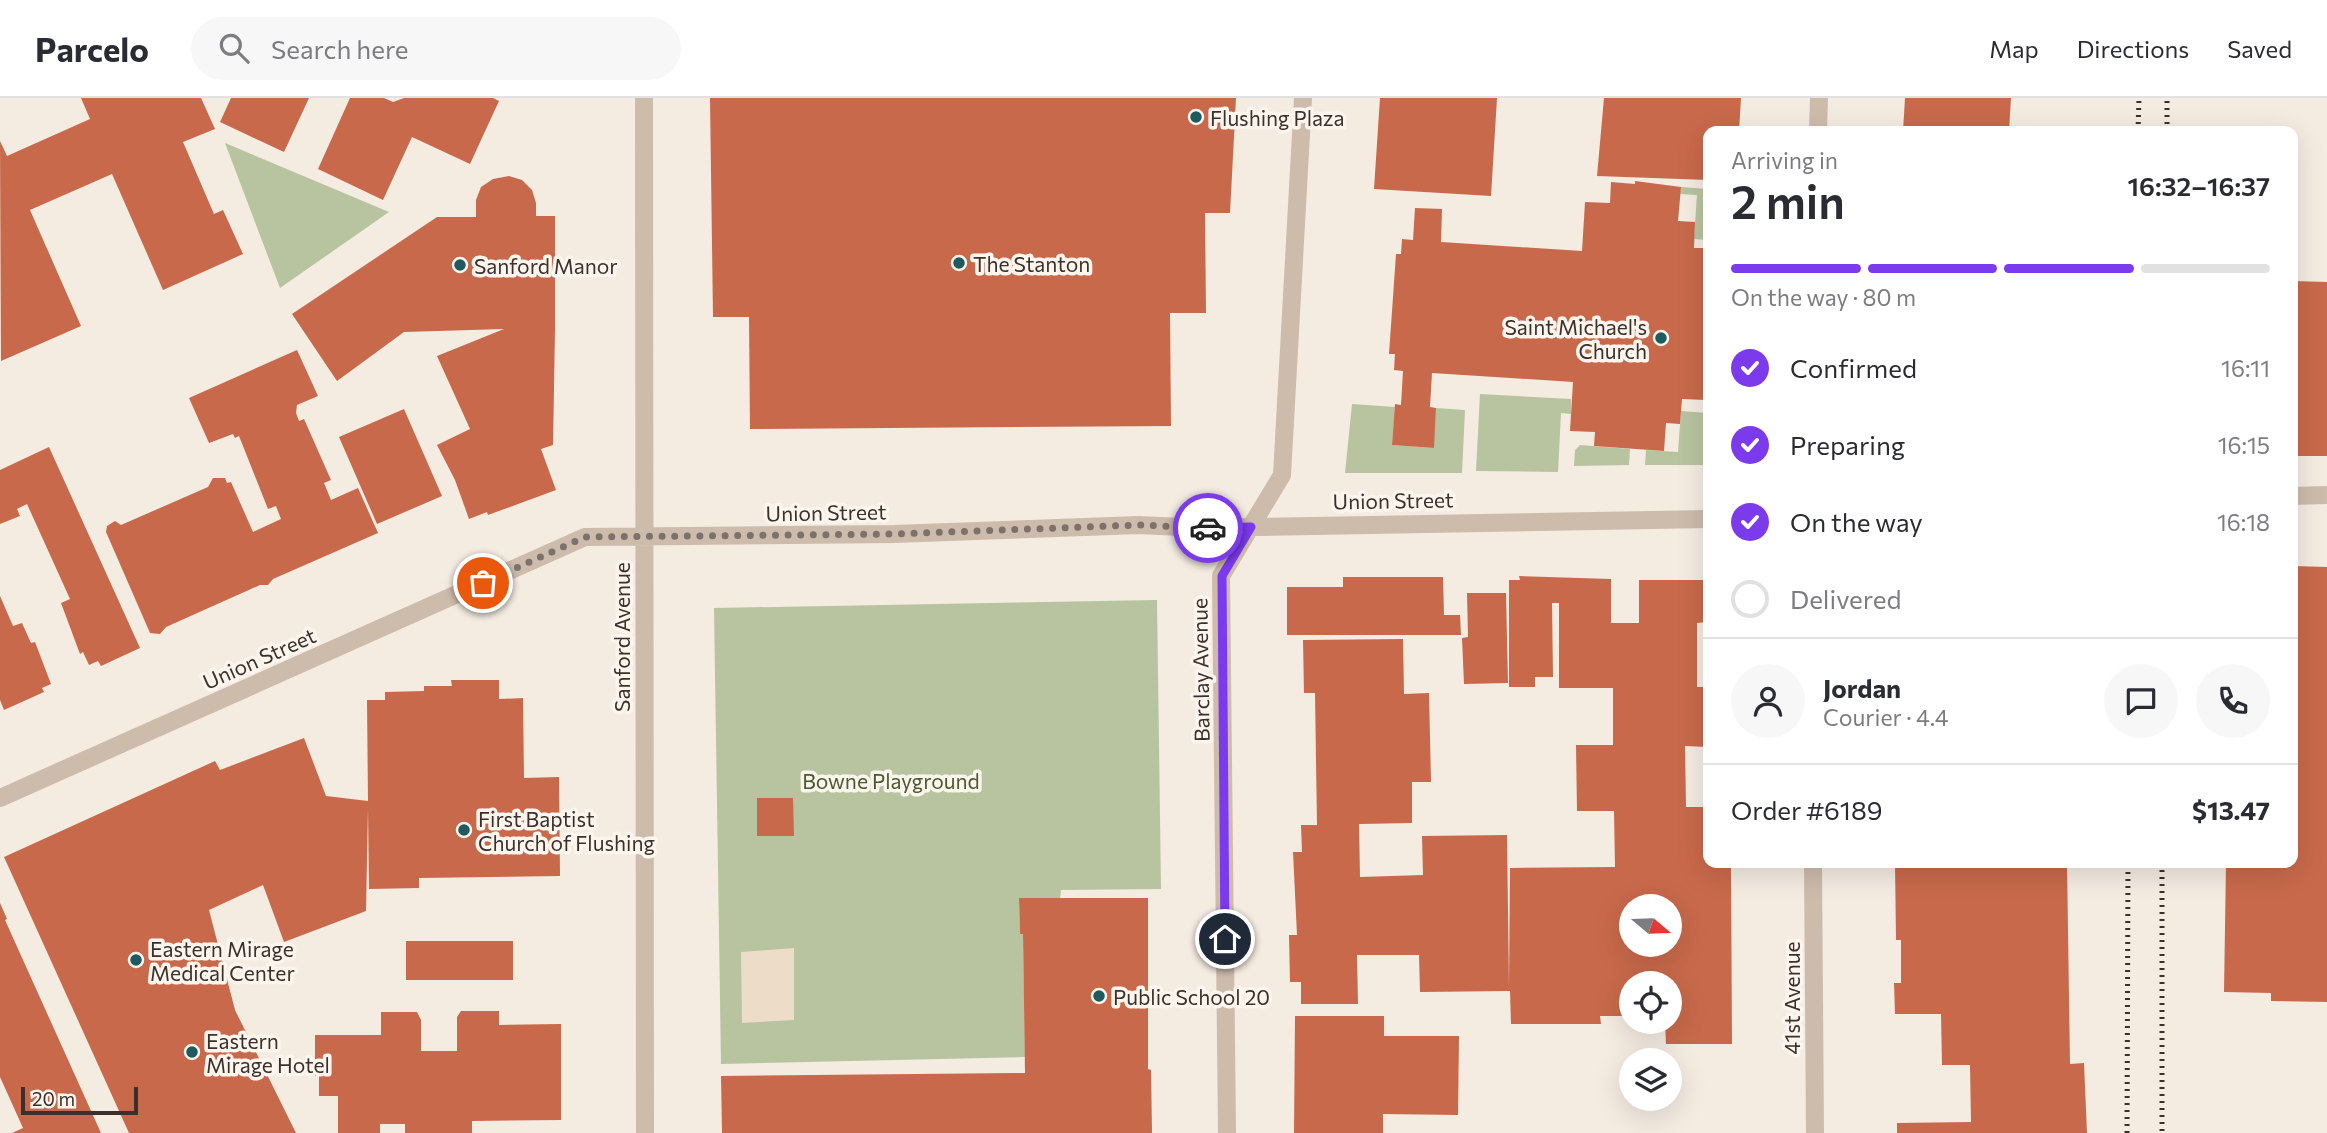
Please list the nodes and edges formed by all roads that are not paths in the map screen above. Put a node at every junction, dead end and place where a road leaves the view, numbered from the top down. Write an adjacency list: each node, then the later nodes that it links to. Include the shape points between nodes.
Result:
1 (643, 98): 9 (street, Sanford Avenue)
2 (1303, 98): 8 (street, Barclay Avenue, via 1282,475)
3 (1819, 98): 4 (street)
4 (1818, 126)
5 (2327, 495): 6 (street)
6 (2298, 496)
7 (1703, 519): 8 (street, Union Street)
8 (1251, 527): 9 (street, Union Street, via 1139,525); 13 (street, Barclay Avenue, via 1222,576)
9 (643, 537): 10 (street, Union Street, via 585,537); 12 (street, Sanford Avenue)
10 (0, 798)
11 (1813, 868): 14 (street, 41st Avenue)
12 (645, 1133)
13 (1227, 1133)
14 (1815, 1133)

